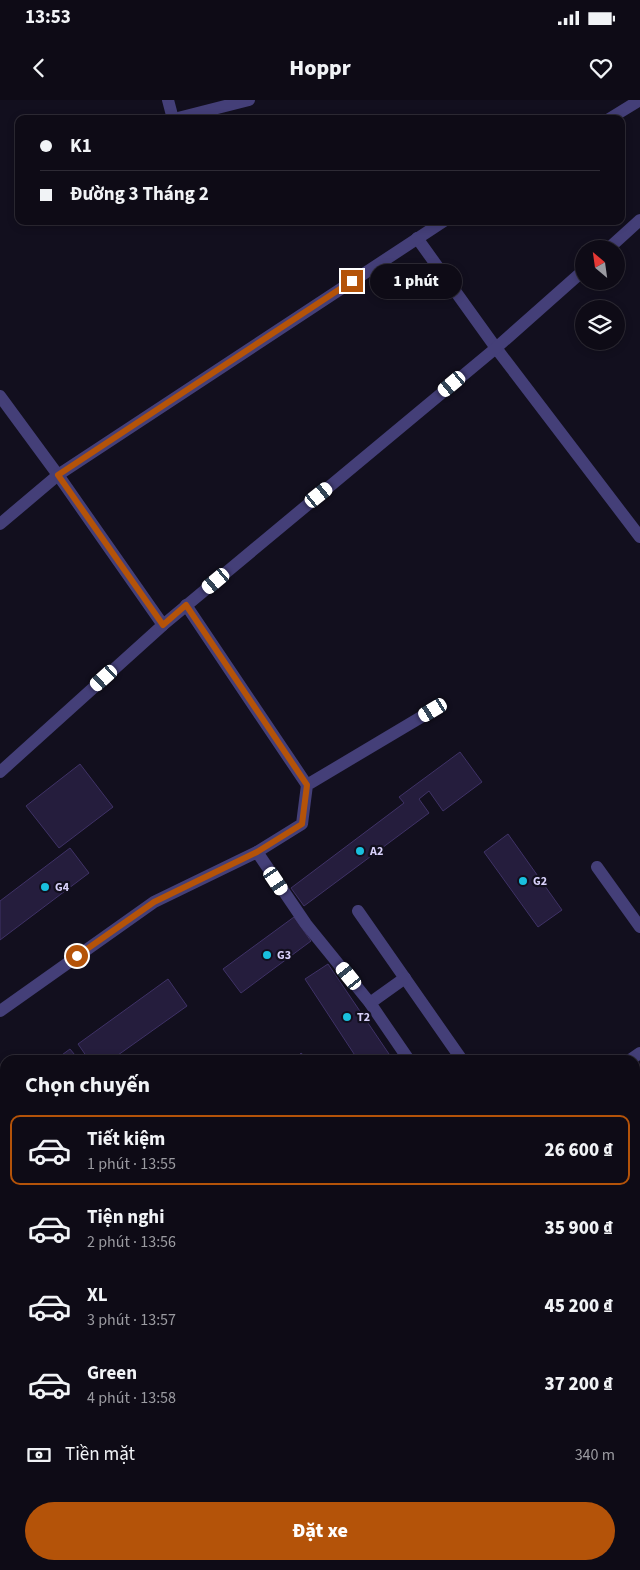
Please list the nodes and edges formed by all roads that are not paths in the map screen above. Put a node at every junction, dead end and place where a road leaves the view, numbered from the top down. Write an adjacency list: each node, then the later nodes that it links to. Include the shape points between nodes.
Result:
1 (168, 100): 4 (street)
2 (249, 100): 5 (street)
3 (640, 100): 6 (street)
4 (172, 115)
5 (189, 115)
6 (616, 115)
7 (640, 220): 10 (street)
8 (438, 225): 9 (street)
9 (417, 238): 12 (street); 14 (street)
10 (618, 240)
11 (575, 278): 12 (street)
12 (496, 348): 16 (street); 17 (street)
13 (0, 396): 14 (street)
14 (58, 475): 15 (street); 18 (street)
15 (0, 524)
16 (638, 529)
17 (186, 605): 18 (street); 21 (street)
18 (163, 625): 20 (street)
19 (433, 710): 21 (street)
20 (0, 772)
21 (307, 785): 22 (street, via 302,824)
22 (257, 852): 27 (street, via 306,924); 28 (street, via 154,902)
23 (597, 867): 25 (street)
24 (358, 911): 26 (street)
25 (640, 927)
26 (405, 978): 27 (street); 30 (street)
27 (370, 1003): 29 (street)
28 (0, 1011)
29 (406, 1055)
30 (459, 1055)

